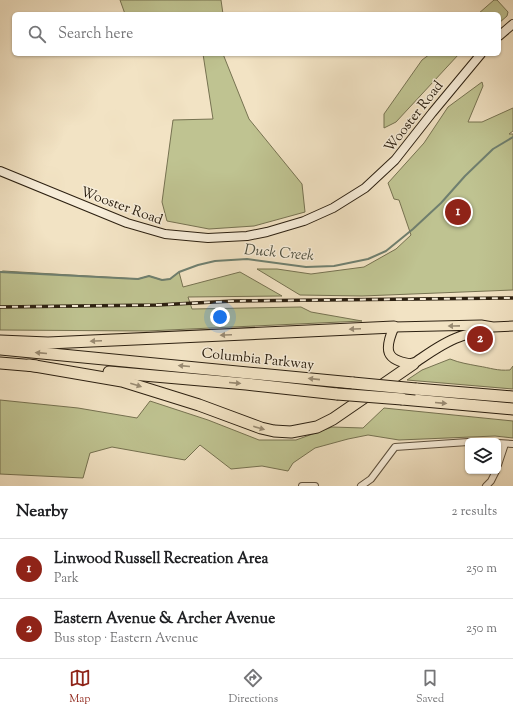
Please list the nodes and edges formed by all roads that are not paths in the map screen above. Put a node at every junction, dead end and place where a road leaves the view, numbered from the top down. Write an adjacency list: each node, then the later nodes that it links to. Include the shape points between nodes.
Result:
1 (513, 24): 2 (street)
2 (501, 34)
3 (479, 56): 4 (street, Wooster Road, via 395,160 365,188 333,208 304,221 267,232 208,238 165,234 128,223)
4 (0, 171)
5 (513, 326): 7 (main road)
6 (394, 327): 7 (main road, one-way to 6); 8 (highway, one-way to 8, via 48,343); 11 (main road, via 389,353 397,362)
7 (493, 327): 11 (main road, via 442,344)
8 (0, 341)
9 (0, 349): 13 (highway, Columbia Parkway, one-way to 9, bridge)
10 (0, 363): 12 (highway, Columbia Parkway)
11 (412, 364): 12 (highway, one-way to 11, via 122,381 199,405 260,428 291,432 317,427 333,419)
12 (29, 365): 14 (highway, Columbia Parkway, one-way to 14, bridge)
13 (513, 397)
14 (513, 410)
15 (465, 442): 23 (street, via 395,447 371,479)
16 (501, 443): 17 (street)
17 (505, 444): 18 (street); 19 (street)
18 (513, 444)
19 (501, 456)
20 (494, 474): 24 (street)
21 (302, 486): 22 (street)
22 (315, 486)
23 (361, 486)
24 (486, 486)

